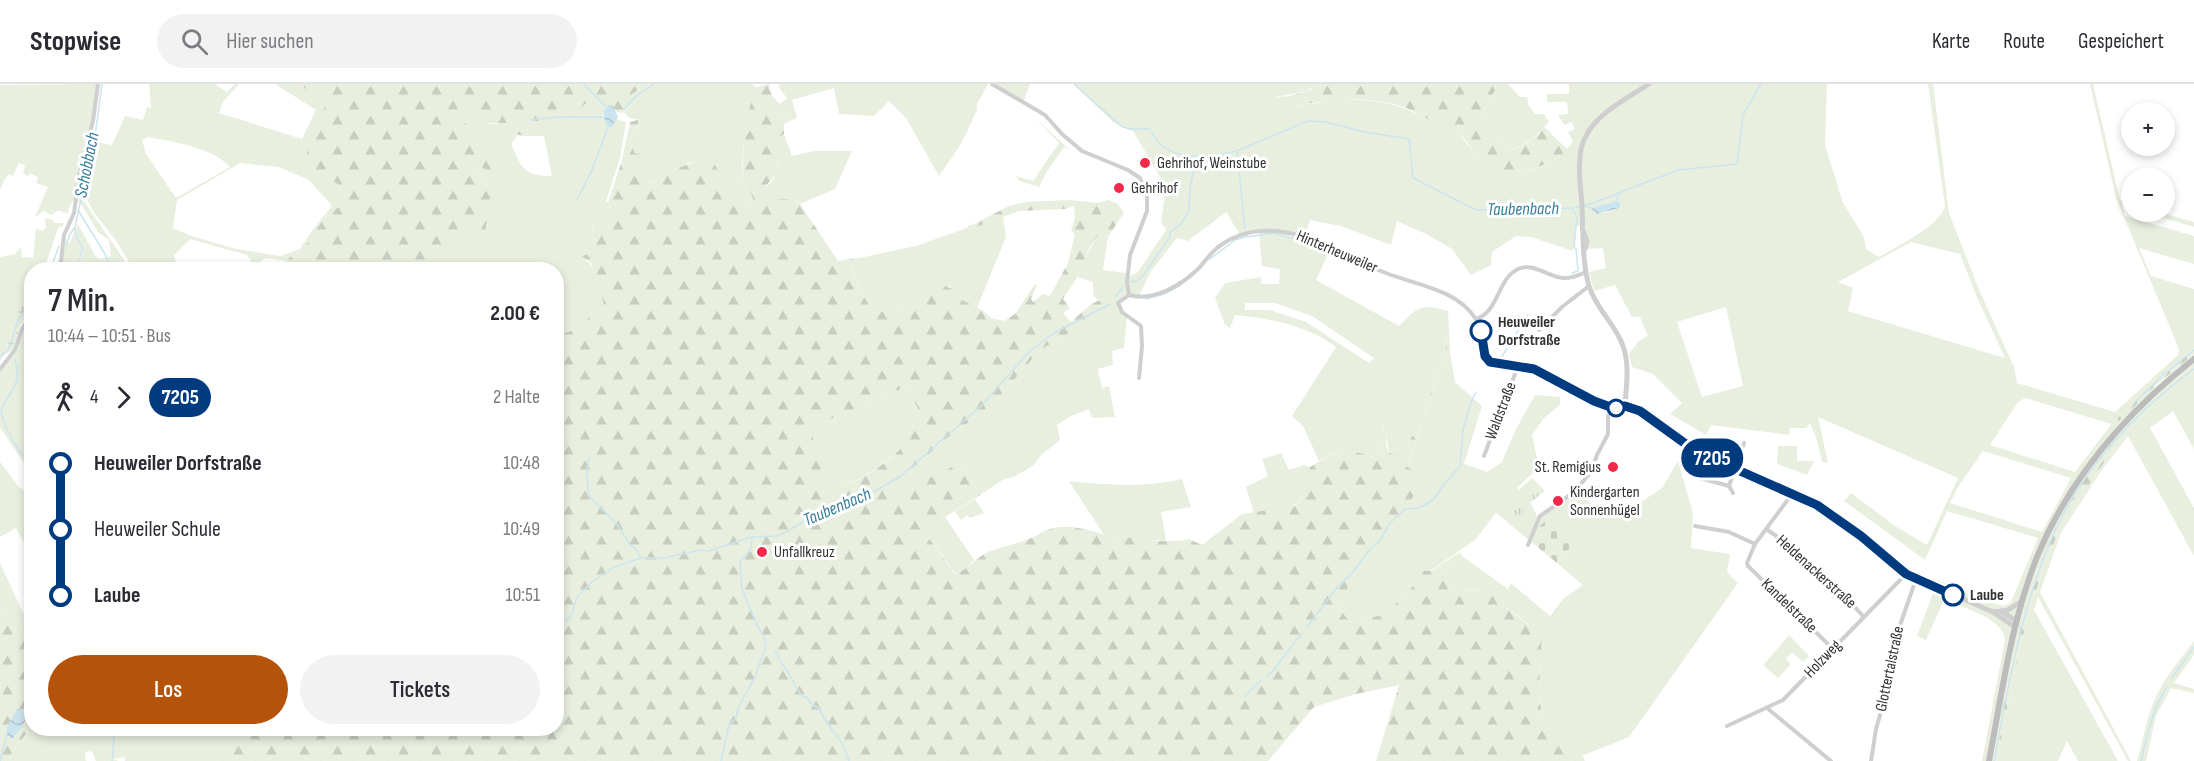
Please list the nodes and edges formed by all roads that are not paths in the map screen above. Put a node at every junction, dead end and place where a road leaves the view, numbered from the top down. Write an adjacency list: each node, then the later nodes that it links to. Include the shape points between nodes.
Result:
1 (98, 84): 4 (street, via 77,202 64,235)
2 (992, 84): 7 (street, via 1045,115 1082,150 1140,178 1148,211 1130,255)
3 (1649, 84): 5 (street, via 1601,118 1586,136 1579,159 1582,244)
4 (60, 262)
5 (1587, 272): 6 (street); 8 (street, via 1563,279 1530,267 1518,269 1487,313)
6 (1589, 286): 10 (street); 15 (street, via 1623,346)
7 (1129, 295): 8 (street, Hinterheuweiler, via 1145,297 1175,286 1220,245 1245,233 1279,230 1444,293); 14 (street, via 1119,303 1122,312 1141,326)
8 (1476, 319): 12 (street, via 1490,362)
9 (24, 326): 13 (street, via 15,350)
10 (1539, 330)
11 (2194, 358): 30 (main road, via 2145,400 2085,470 2050,530)
12 (1518, 366): 16 (street, via 1534,369); 18 (street, Waldstraße)
13 (0, 369)
14 (1139, 378)
15 (1625, 406): 16 (street); 19 (street, via 1640,411 1706,456)
16 (1613, 408): 27 (street, via 1608,416 1608,434 1591,472 1573,494 1540,516)
17 (1744, 443): 19 (street)
18 (1484, 456)
19 (1735, 468): 21 (street); 23 (street)
20 (1693, 476): 21 (street)
21 (1729, 486): 22 (street)
22 (1733, 493)
23 (1792, 493): 25 (street); 28 (street, via 1832,514)
24 (1695, 526): 26 (street, via 1730,532)
25 (1766, 529): 26 (street); 33 (street, Heldenackerstraße, via 1830,581)
26 (1755, 544): 35 (street, Kandelstraße, via 1747,563)
27 (1528, 545)
28 (1906, 574): 29 (street); 33 (street, Holzweg)
29 (1917, 579): 31 (street); 39 (street, Glottertalstraße, via 1897,634)
30 (2022, 601): 32 (street); 34 (main road)
31 (1993, 612): 32 (street); 34 (street)
32 (2002, 612): 34 (street)
33 (1864, 617): 35 (street, Holzweg)
34 (2016, 624): 40 (main road)
35 (1833, 649): 36 (street, Holzweg, via 1783,700)
36 (1767, 708): 37 (street, Holzweg); 38 (street)
37 (1727, 726)
38 (1831, 761)
39 (1871, 761)
40 (1989, 761)

